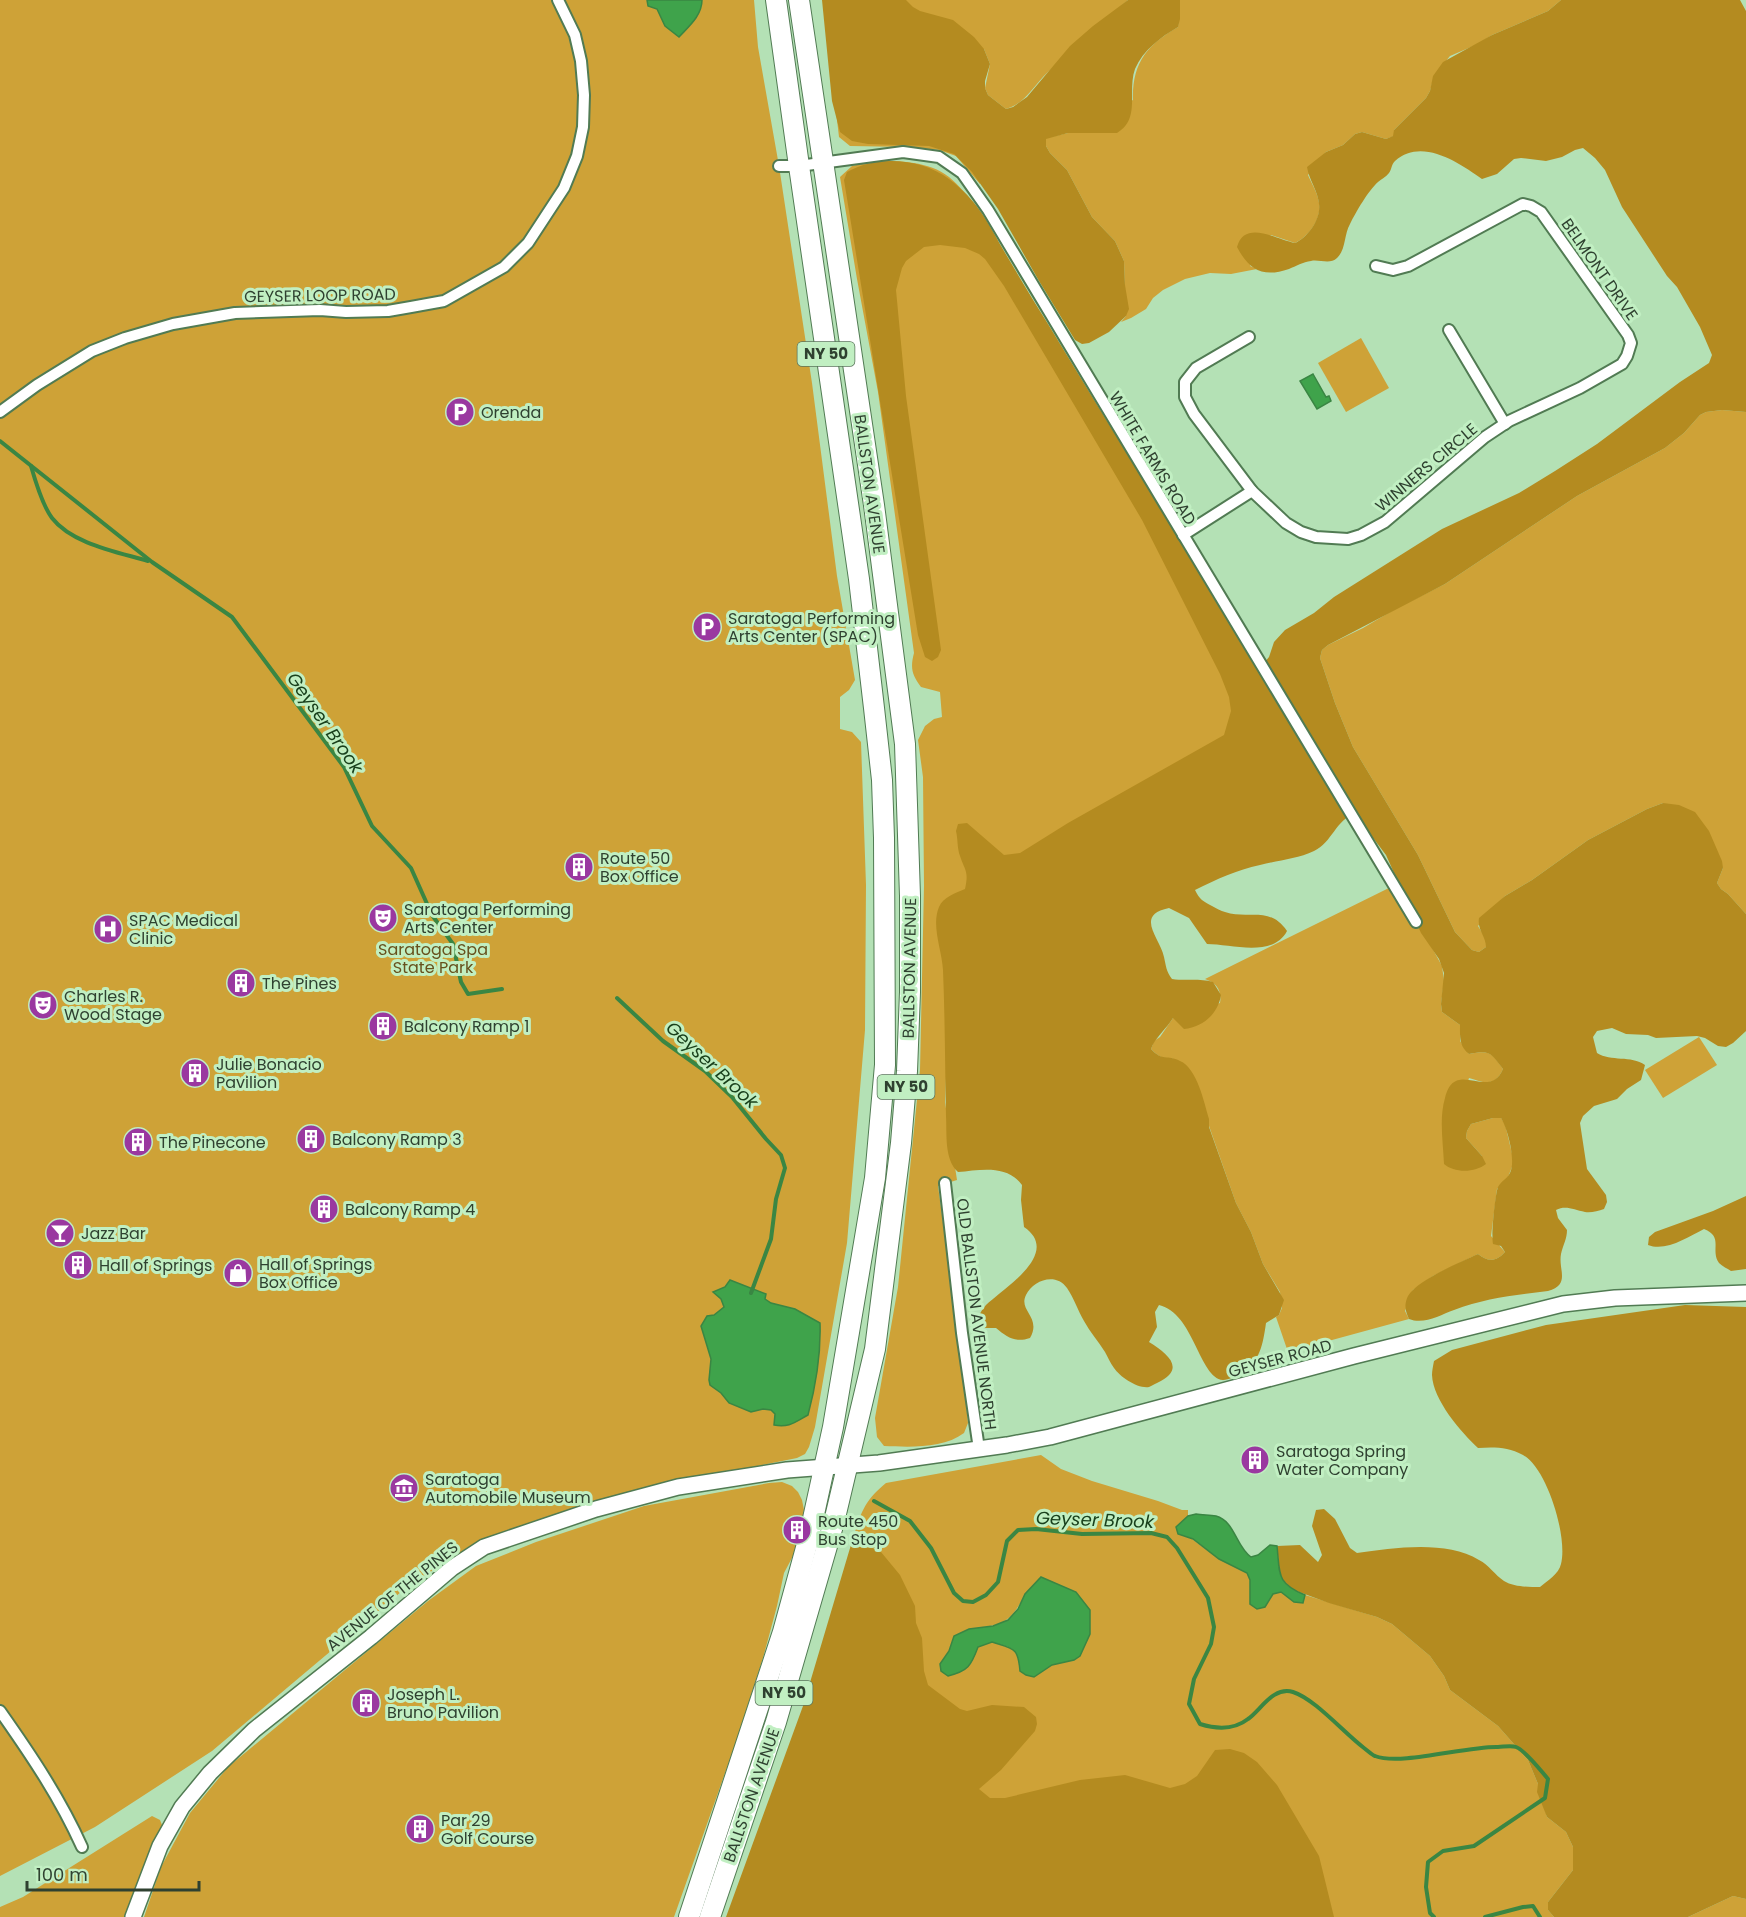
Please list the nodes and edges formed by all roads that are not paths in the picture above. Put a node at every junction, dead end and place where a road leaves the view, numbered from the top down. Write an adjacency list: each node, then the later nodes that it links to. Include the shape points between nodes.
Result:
1 (558, 0): 11 (street, GEYSER LOOP ROAD, via 575,35 581,62 583,127 564,189 528,243 504,267 444,301 411,308 235,312 173,324 92,351)
2 (776, 0): 6 (highway, BALLSTON AVENUE / NY 50)
3 (799, 0): 4 (highway, BALLSTON AVENUE / NY 50)
4 (824, 163): 6 (street, WHITE FARMS ROAD); 14 (street, WHITE FARMS ROAD, via 903,153 939,158 962,173); 19 (highway, BALLSTON AVENUE / NY 50, via 905,744 910,896 910,992 901,1143 875,1348)
5 (779, 166): 6 (street, WHITE FARMS ROAD)
6 (799, 166): 20 (highway, BALLSTON AVENUE / NY 50, via 874,708 882,780 886,926 885,1065 875,1178)
7 (1376, 266): 10 (street, BELMONT DRIVE, via 1394,270 1408,266 1522,204 1531,206 1541,212 1628,335)
8 (1449, 330): 12 (street)
9 (1249, 337): 13 (street, WINNERS CIRCLE, via 1196,368 1185,382 1185,397)
10 (1628, 356): 12 (street, WINNERS CIRCLE, via 1622,364 1580,388)
11 (0, 412)
12 (1505, 424): 13 (street, WINNERS CIRCLE, via 1385,522 1361,536 1316,537 1301,532)
13 (1252, 491): 14 (street)
14 (1183, 536): 15 (street, WHITE FARMS ROAD)
15 (1416, 922)
16 (945, 1183): 18 (street, OLD BALLSTON AVENUE NORTH)
17 (1746, 1293): 18 (street, GEYSER ROAD, via 1563,1304 1050,1437)
18 (979, 1449): 19 (street, GEYSER ROAD)
19 (847, 1465): 20 (street, GEYSER ROAD); 25 (highway, BALLSTON AVENUE / NY 50, via 776,1722)
20 (824, 1467): 23 (street, AVENUE OF THE PINES, via 678,1487 596,1509 484,1547 452,1568 254,1731 210,1773 182,1807 160,1846); 24 (highway, BALLSTON AVENUE / NY 50, via 783,1632)
21 (0, 1711): 22 (street, via 40,1768)
22 (82, 1847)
23 (133, 1917)
24 (688, 1917)
25 (710, 1917)

